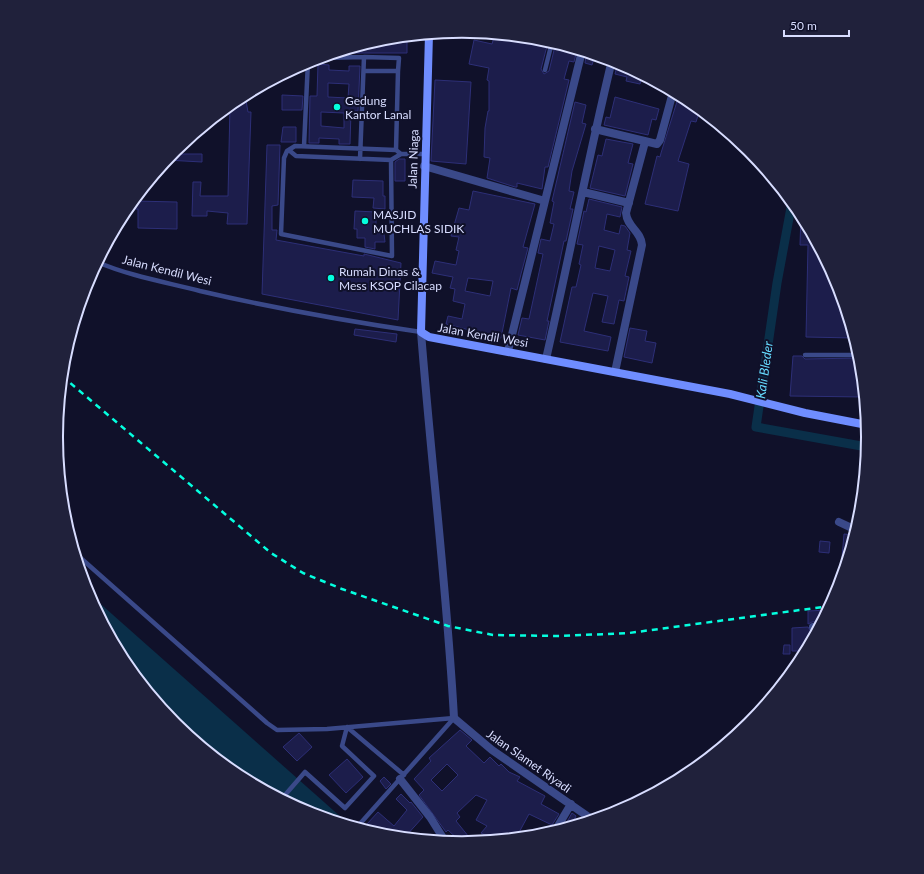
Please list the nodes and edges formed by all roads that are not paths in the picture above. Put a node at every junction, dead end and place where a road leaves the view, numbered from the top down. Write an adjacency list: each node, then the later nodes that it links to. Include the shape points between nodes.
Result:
1 (429, 40): 19 (main road, Jalan Niaga)
2 (550, 48): 8 (lane)
3 (581, 56): 24 (street)
4 (364, 57): 5 (lane); 9 (lane); 10 (lane, via 398,58)
5 (339, 58)
6 (610, 66): 12 (street)
7 (308, 69): 14 (lane)
8 (545, 70)
9 (364, 71): 10 (lane); 15 (lane)
10 (398, 72): 16 (lane)
11 (672, 97): 13 (street, via 660,140 657,144)
12 (595, 129): 13 (street); 23 (street)
13 (645, 142): 25 (street)
14 (304, 146): 15 (lane); 17 (lane, via 295,146)
15 (360, 148): 16 (lane); 20 (lane)
16 (396, 150): 18 (lane)
17 (290, 151): 20 (lane, via 296,156); 21 (lane, via 287,151 284,158 281,234 392,256)
18 (401, 154): 19 (lane); 21 (lane)
19 (425, 154): 22 (main road, Jalan Niaga)
20 (360, 159): 21 (lane)
21 (391, 160)
22 (424, 166): 24 (street); 27 (main road, Jalan Niaga)
23 (583, 192): 25 (street); 31 (street)
24 (544, 201): 28 (street)
25 (629, 203): 32 (street, via 627,219 638,232 642,245)
26 (102, 264): 27 (lane, Jalan Kendil Wesi, via 120,272 268,306 332,319)
27 (421, 332): 28 (main road, Jalan Kendil Wesi, via 429,337); 37 (street, via 429,440 450,644)
28 (508, 352): 31 (main road, Jalan Kendil Wesi)
29 (805, 355): 30 (lane)
30 (852, 355)
31 (546, 358): 32 (main road, Jalan Kendil Wesi)
32 (615, 372): 33 (main road, Jalan Kendil Wesi)
33 (860, 424)
34 (839, 522): 35 (street)
35 (850, 527)
36 (83, 560): 38 (lane, via 276,730)
37 (454, 718): 38 (lane); 39 (lane); 41 (street, Jalan Slamet Riyadi, via 492,750)
38 (347, 727): 39 (lane); 40 (lane, via 342,746 374,776 345,808 305,772)
39 (402, 777): 43 (lane); 45 (street)
40 (285, 795)
41 (571, 804): 42 (street, Jalan Slamet Riyadi); 44 (street)
42 (587, 816)
43 (361, 823)
44 (560, 823)
45 (441, 835)

